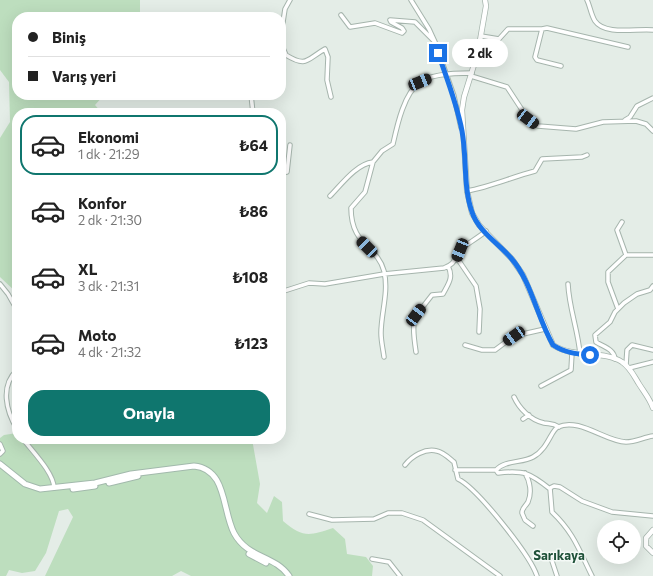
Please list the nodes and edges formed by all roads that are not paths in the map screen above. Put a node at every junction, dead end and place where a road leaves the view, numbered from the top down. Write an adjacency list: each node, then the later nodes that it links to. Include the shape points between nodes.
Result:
1 (290, 0): 5 (street)
2 (411, 0): 10 (street)
3 (485, 0): 9 (street)
4 (586, 0): 8 (street, via 595,21 601,26 623,31)
5 (285, 12)
6 (341, 15): 10 (street, via 350,27 376,23 402,33 402,28 390,20 415,22)
7 (542, 29): 9 (street, via 508,29 499,39); 11 (street, via 547,28); 13 (street, via 535,57 537,60)
8 (653, 30)
9 (481, 36): 15 (street)
10 (435, 42): 14 (street)
11 (628, 48)
12 (286, 55): 16 (street, via 305,62 325,50 328,57 327,80)
13 (561, 66)
14 (446, 75): 15 (street); 19 (street); 23 (street, via 420,82 412,92 399,120 393,144 382,151)
15 (472, 75): 18 (street, via 507,87 528,119 538,126 576,129 603,122); 19 (street, via 462,110)
16 (331, 98)
17 (653, 98): 18 (street, via 637,106)
18 (624, 121): 20 (street, via 636,120 646,124)
19 (462, 131): 25 (street, via 467,165)
20 (653, 131)
21 (290, 145): 24 (street)
22 (587, 155): 25 (street, via 542,159 535,171)
23 (373, 162): 26 (street, via 367,163 351,175); 33 (street, via 365,192 351,208 352,222 357,234 384,270)
24 (286, 172)
25 (467, 191): 28 (street, via 472,213)
26 (330, 196)
27 (622, 222): 29 (street, via 617,230)
28 (486, 232): 31 (street, via 460,250); 40 (street, via 512,259 523,276)
29 (626, 255): 30 (street); 39 (street, via 608,272 608,282)
30 (653, 255)
31 (457, 258): 32 (street); 41 (street, via 476,286 480,316)
32 (448, 266): 33 (street); 44 (street, via 452,274 443,294 432,295 416,315 412,326)
33 (384, 274): 37 (street, via 325,284 309,284); 47 (street, via 381,334)
34 (0, 284): 38 (street)
35 (568, 284): 46 (street)
36 (653, 286): 39 (street, via 650,290 634,295)
37 (286, 291)
38 (12, 301)
39 (618, 309): 48 (street, via 594,339 610,349)
40 (544, 328): 42 (street, via 514,336 495,350 482,350); 45 (street, via 553,345)
41 (479, 332)
42 (465, 345)
43 (653, 350): 50 (street, via 632,346 627,350)
44 (416, 352)
45 (572, 353): 46 (street); 52 (street, via 572,370)
46 (580, 354): 48 (street)
47 (384, 357)
48 (615, 359): 50 (street)
49 (653, 362): 50 (street)
50 (627, 366): 54 (street)
51 (12, 374): 56 (street, via 5,392 6,407)
52 (541, 386)
53 (514, 396): 55 (street)
54 (653, 408)
55 (529, 415): 57 (street); 58 (street)
56 (12, 419)
57 (523, 419)
58 (558, 427): 59 (street, via 578,426 626,442); 67 (street, via 542,452 532,458 501,465)
59 (653, 436)
60 (0, 444): 62 (street, via 3,451)
61 (27, 444): 69 (street, via 49,473)
62 (0, 454)
63 (0, 464): 69 (main road, via 30,487)
64 (405, 465): 66 (street, via 416,455 439,451 454,462)
65 (0, 468): 78 (main road, via 27,489 39,492 85,488 135,477 202,470 209,474 216,485 226,520 237,543 254,558 276,567)
66 (455, 470): 67 (street); 81 (street, via 458,479 470,488 524,553)
67 (496, 470): 68 (street, via 498,473)
68 (525, 473): 70 (street); 73 (street, via 530,491 529,501 522,514)
69 (54, 488): 78 (main road, via 131,474 204,467 217,480 231,526 240,541 254,554 278,565)
70 (550, 489): 72 (street, via 554,486 560,487 582,501 612,512); 83 (street, via 552,512 574,536)
71 (309, 514): 80 (street, via 332,520 374,519 388,513 408,515 423,520)
72 (653, 516)
73 (533, 526)
74 (653, 530): 75 (street, via 646,538 646,546)
75 (653, 553)
76 (372, 559): 79 (street, via 389,562)
77 (552, 561): 82 (street)
78 (287, 576)
79 (400, 576)
80 (500, 576)
81 (537, 576)
82 (557, 576)
83 (592, 576)

